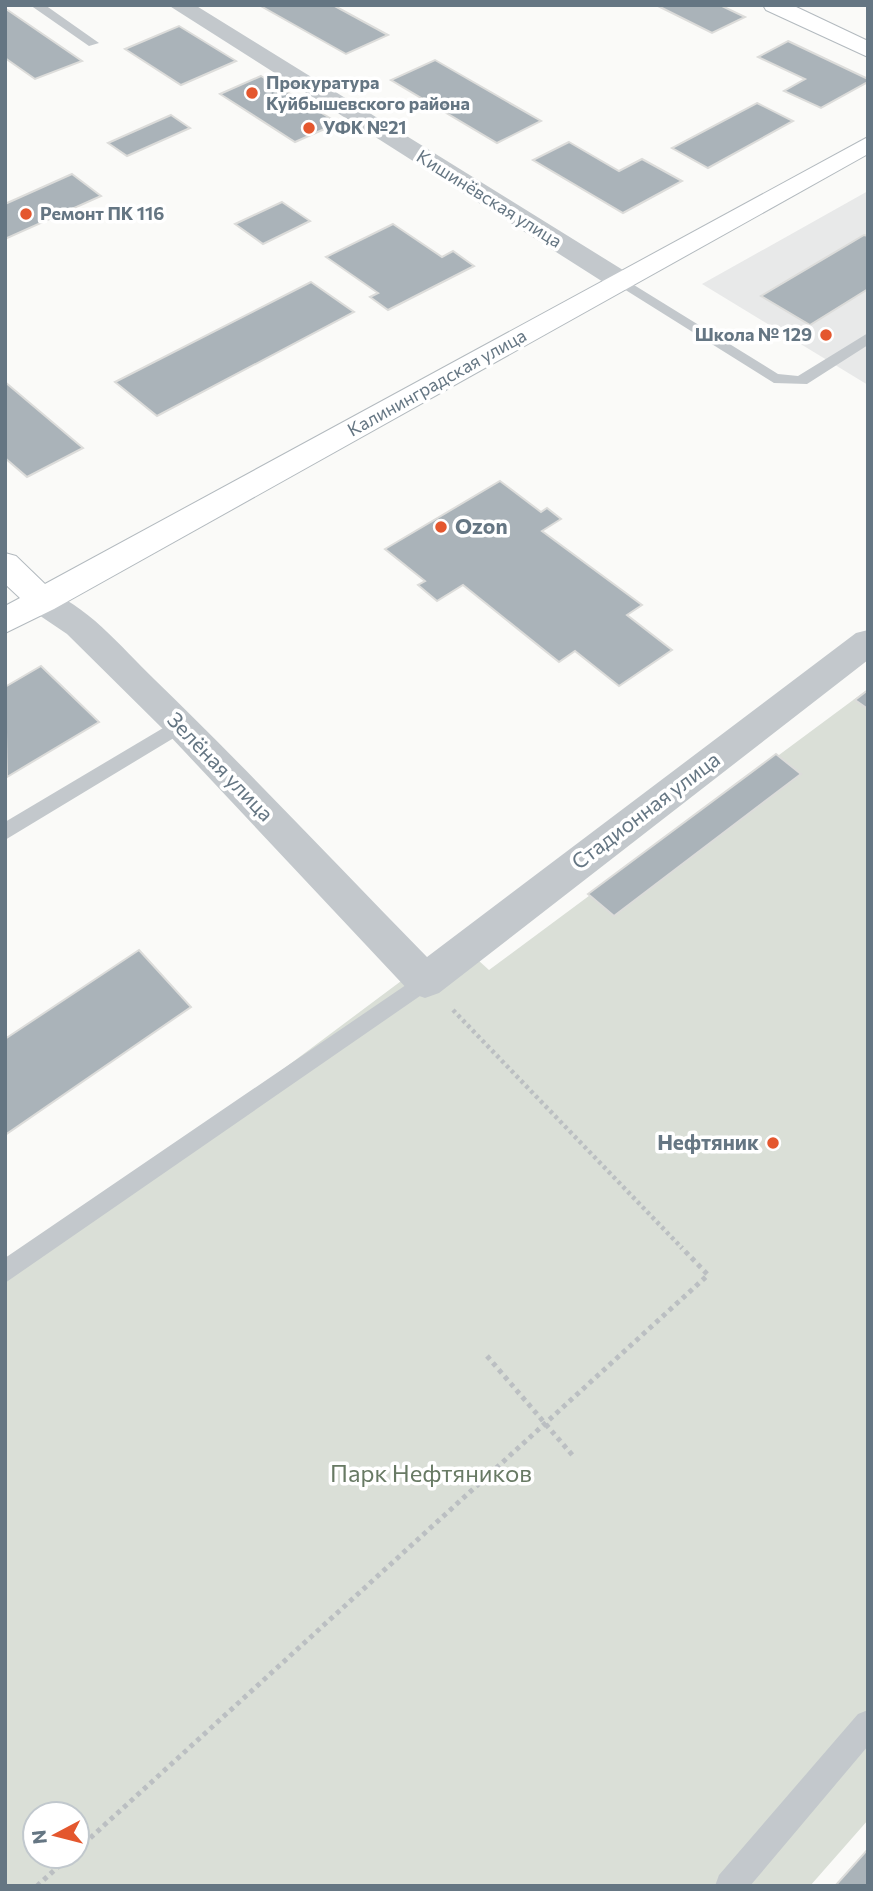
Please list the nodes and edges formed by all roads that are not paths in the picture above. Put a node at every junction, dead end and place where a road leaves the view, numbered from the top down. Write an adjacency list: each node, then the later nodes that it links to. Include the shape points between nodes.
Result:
1 (36, 5): 4 (lane)
2 (179, 5): 7 (street, Кишинёвская улица)
3 (774, 5): 5 (street)
4 (93, 43)
5 (868, 50)
6 (868, 144): 7 (street, Калининградская улица)
7 (621, 281): 8 (lane, via 774,377 801,380); 10 (street, Калининградская улица)
8 (868, 338)
9 (5, 564): 10 (street, Зелёная улица)
10 (42, 601): 11 (street, Калининградская улица); 13 (street, Зелёная улица, via 79,626)
11 (5, 621)
12 (868, 642): 15 (street, Стадионная улица)
13 (180, 725): 14 (lane); 15 (street, Зелёная улица)
14 (5, 832)
15 (425, 981): 16 (lane)
16 (5, 1272)
17 (868, 1724): 18 (lane)
18 (730, 1886)

